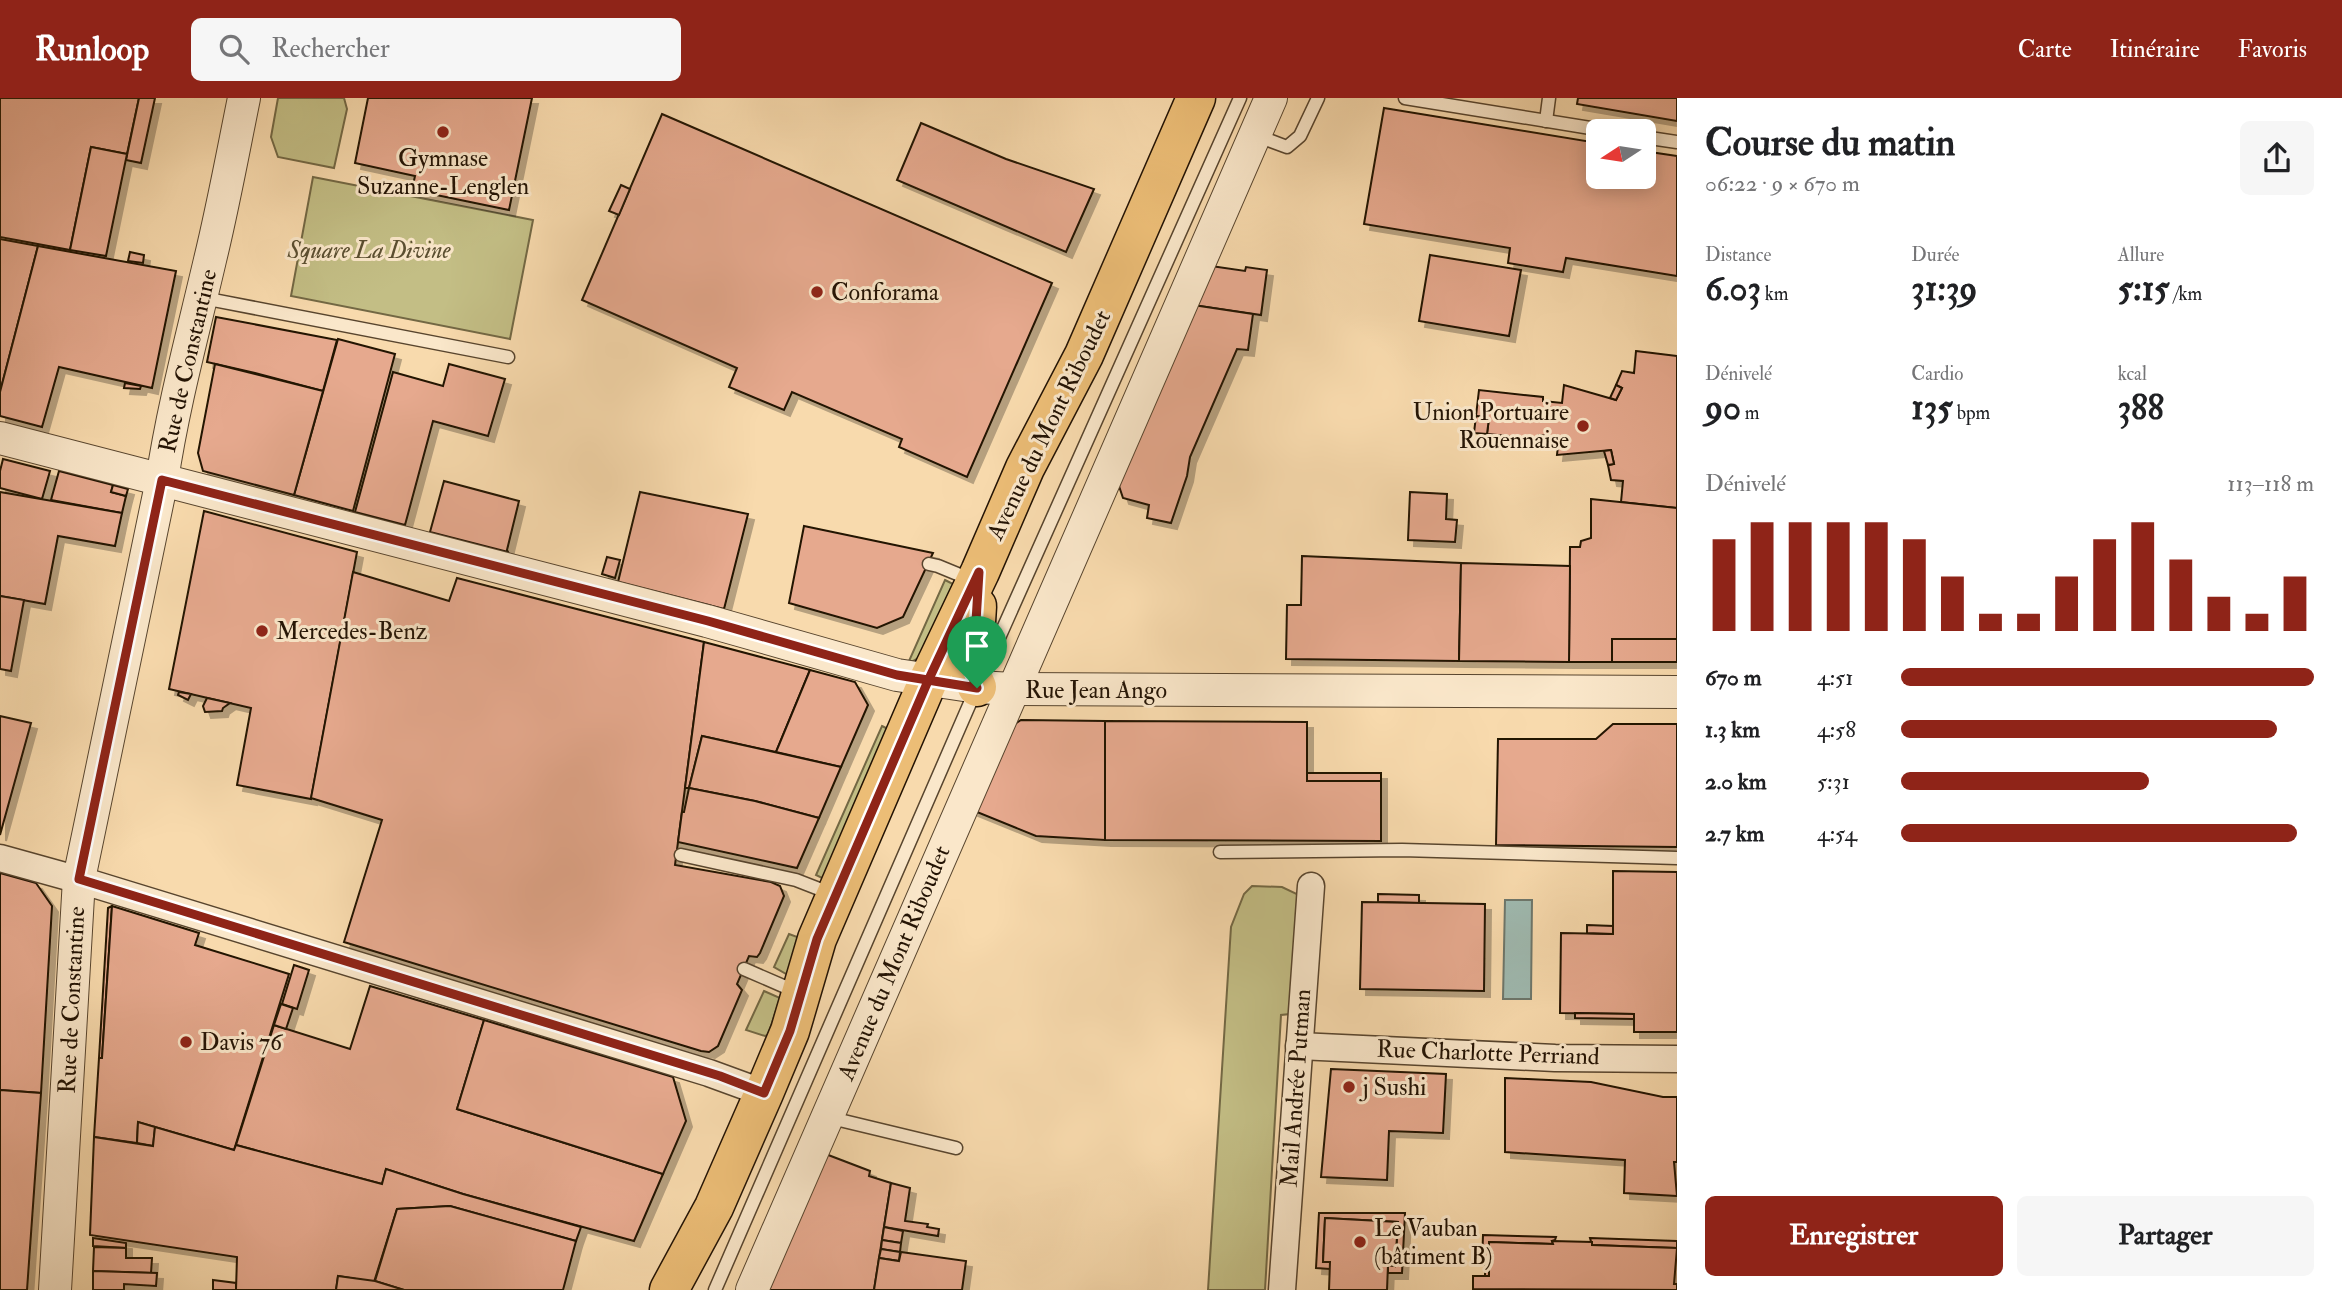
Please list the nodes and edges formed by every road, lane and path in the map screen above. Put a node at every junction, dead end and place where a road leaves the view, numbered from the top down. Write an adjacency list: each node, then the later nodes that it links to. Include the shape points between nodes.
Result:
1 (244, 98): 15 (street, Rue de Constantine)
2 (1196, 98): 20 (main road, Avenue du Mont Riboudet, via 1084,355 1025,468)
3 (1240, 98): 22 (lane)
4 (1272, 98): 12 (street, Avenue du Mont Riboudet)
5 (1318, 98): 12 (lane, via 1300,136 1287,147)
6 (1405, 98): 8 (lane)
7 (1549, 98): 10 (lane)
8 (1447, 102): 9 (lane)
9 (1481, 104): 10 (lane)
10 (1546, 121): 11 (lane)
11 (1586, 127)
12 (1255, 135): 22 (street, Avenue du Mont Riboudet)
13 (1656, 139): 14 (lane)
14 (1677, 142)
15 (200, 298): 16 (lane); 18 (street, Rue de Constantine)
16 (509, 357)
17 (0, 438): 18 (street, Rue Jean Ango)
18 (162, 480): 21 (street, Rue Jean Ango); 28 (street, Rue de Constantine)
19 (929, 564): 20 (lane)
20 (977, 577): 21 (main road, Avenue du Mont Riboudet); 22 (main road, via 969,669)
21 (928, 681): 22 (street, Rue Jean Ango); 30 (main road, Avenue du Mont Riboudet)
22 (995, 689): 23 (street, Rue Jean Ango); 36 (street, Avenue du Mont Riboudet); 40 (lane)
23 (1677, 692)
24 (1220, 852): 27 (lane, via 1402,850)
25 (681, 855): 30 (lane, via 796,880)
26 (0, 858): 28 (street)
27 (1677, 858)
28 (79, 879): 35 (street); 38 (street, Rue de Constantine)
29 (1311, 886): 33 (street, Mail Andrée Putman)
30 (835, 896): 32 (main road, Avenue du Mont Riboudet)
31 (744, 969): 32 (lane)
32 (801, 993): 35 (main road, Avenue du Mont Riboudet)
33 (1299, 1046): 34 (street, Rue Charlotte Perriand); 42 (street, Mail Andrée Putman)
34 (1677, 1059)
35 (764, 1093): 39 (main road, Avenue du Mont Riboudet, via 713,1207)
36 (827, 1117): 37 (lane); 41 (street, Avenue du Mont Riboudet)
37 (956, 1148)
38 (55, 1290)
39 (669, 1290)
40 (715, 1290)
41 (752, 1290)
42 (1282, 1290)

